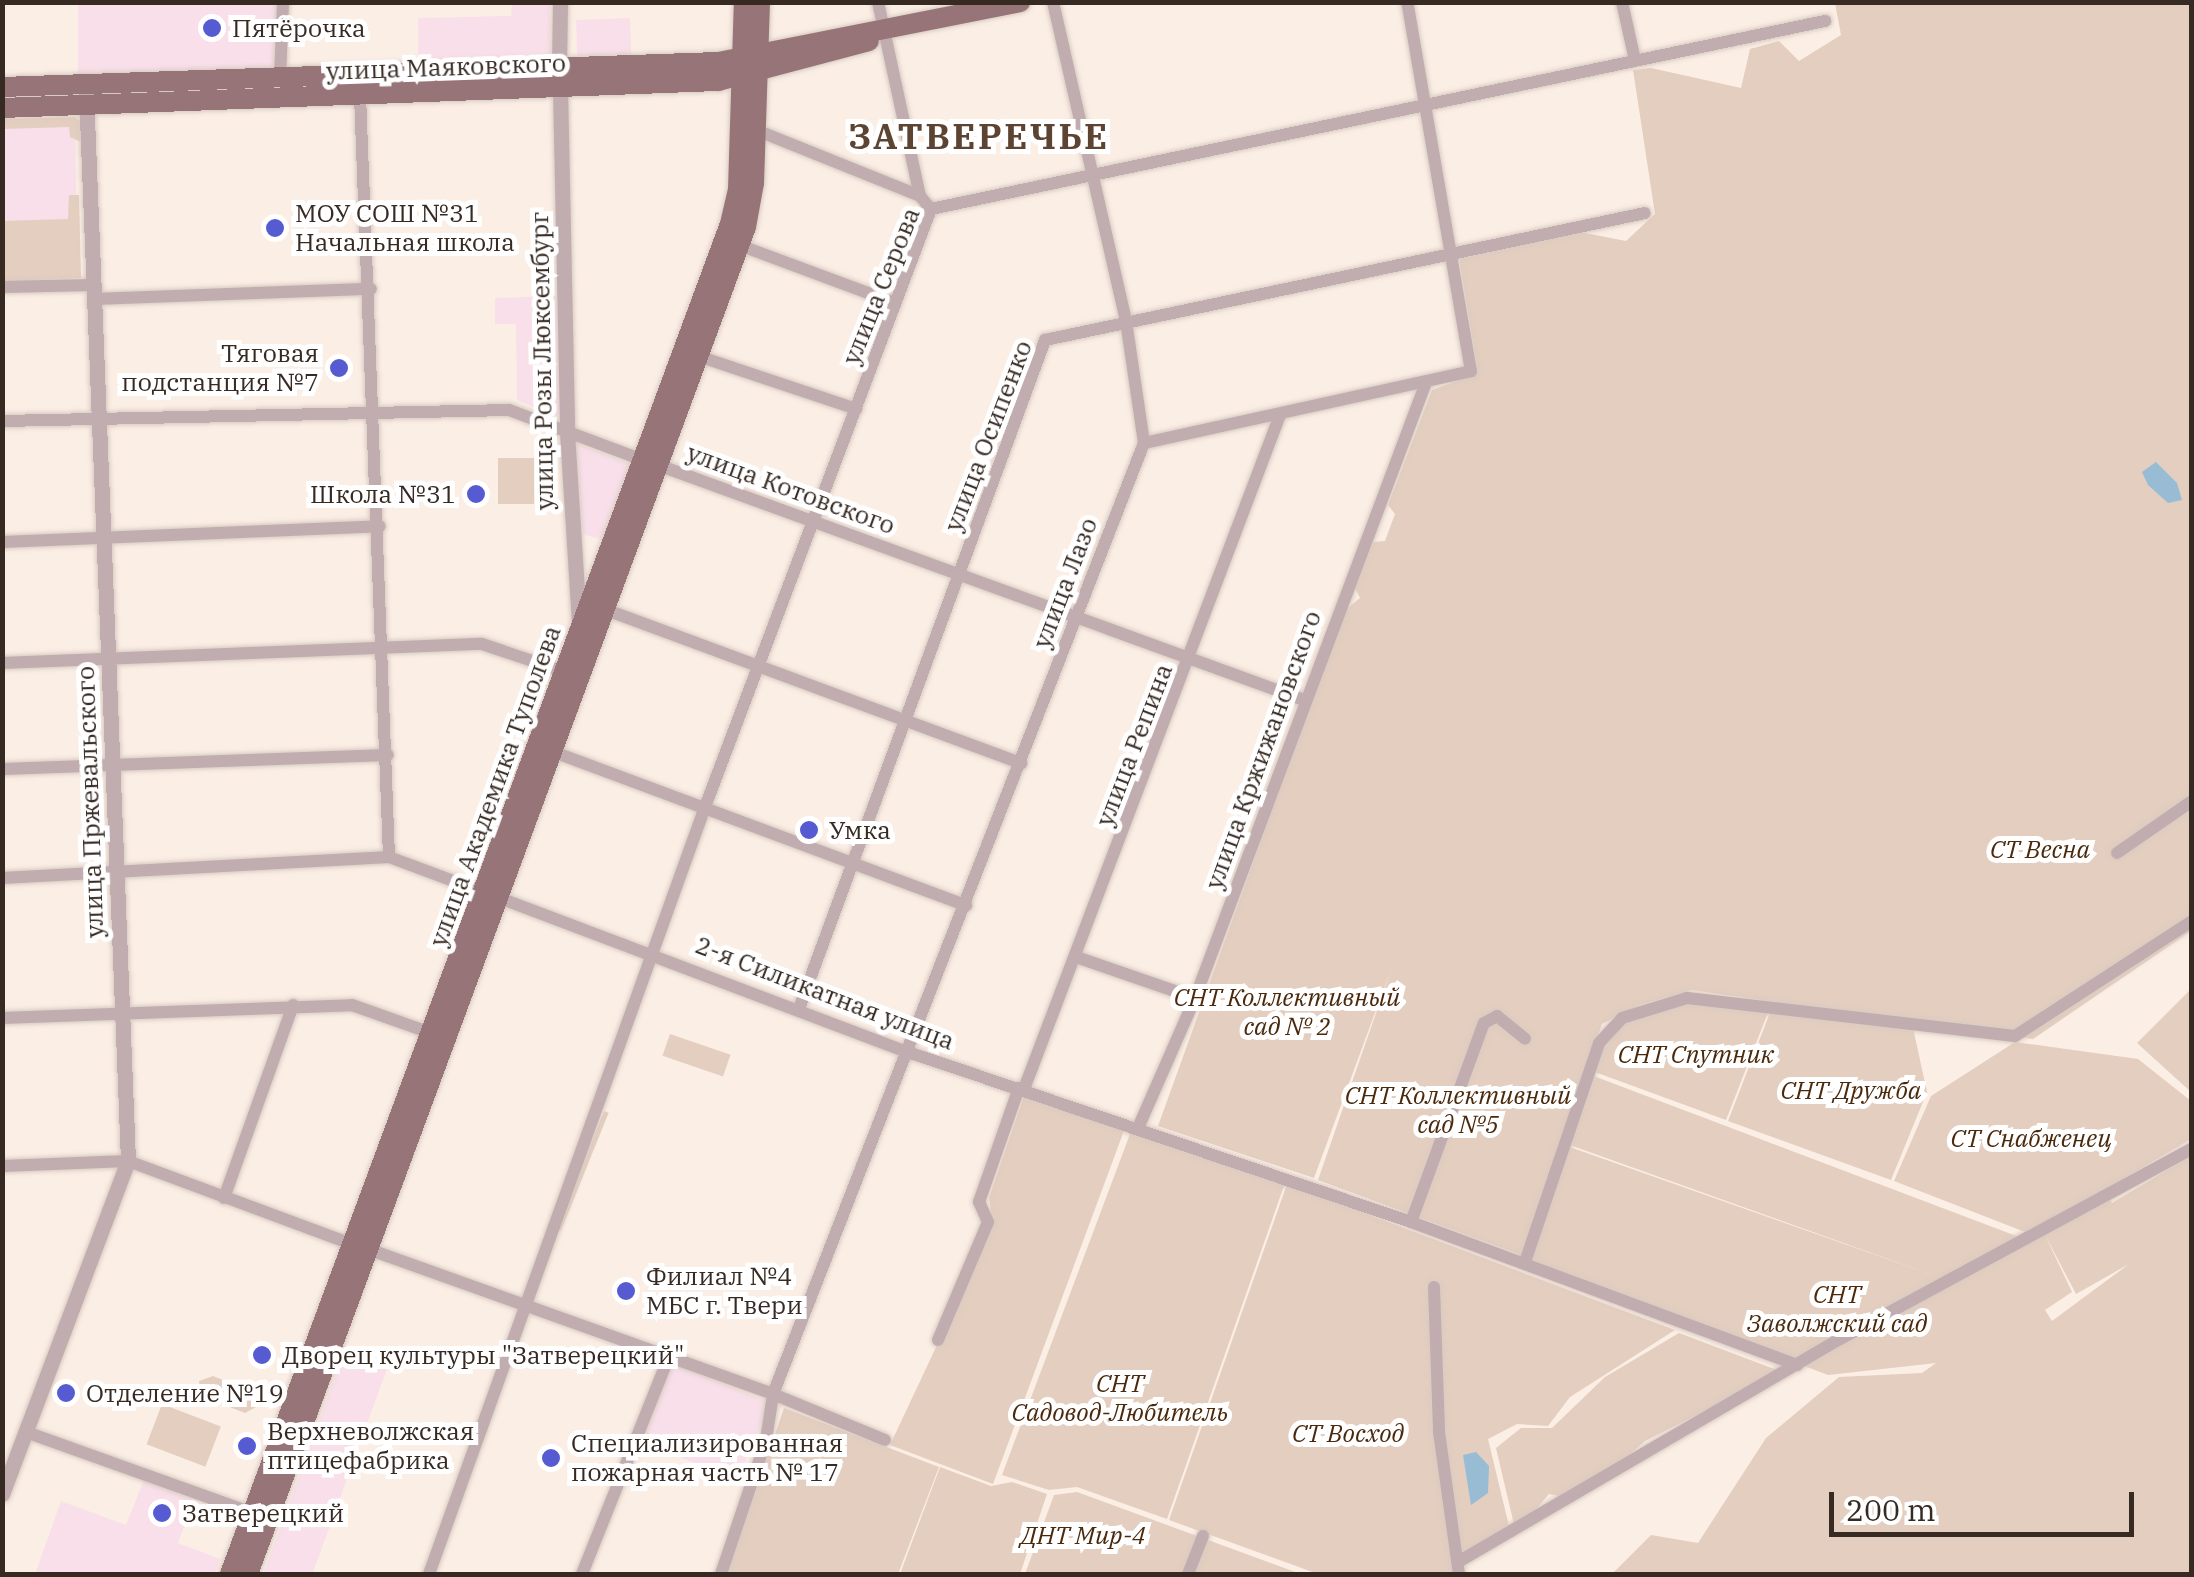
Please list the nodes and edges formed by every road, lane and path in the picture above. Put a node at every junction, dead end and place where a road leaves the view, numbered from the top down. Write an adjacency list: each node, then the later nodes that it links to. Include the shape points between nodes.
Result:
1 (283, 2): 16 (street)
2 (560, 2): 14 (street, улица Розы Люксембург)
3 (744, 2): 12 (main road, улица Академика Туполева)
4 (760, 2): 12 (main road, улица Академика Туполева)
5 (878, 2): 11 (street)
6 (1020, 2): 11 (main road, улица Маяковского)
7 (1054, 2): 23 (street)
8 (1408, 2): 20 (street)
9 (1622, 2): 13 (street)
10 (1825, 21): 13 (street, улица Серова)
11 (884, 34): 12 (main road, улица Маяковского); 15 (main road, улица Маяковского); 24 (street)
12 (750, 54): 14 (main road, улица Маяковского); 15 (main road, улица Академика Туполева)
13 (1635, 60): 20 (street, улица Серова)
14 (560, 77): 15 (main road, улица Маяковского); 16 (main road, улица Маяковского); 19 (main road, улица Маяковского); 41 (street, улица Розы Люксембург)
15 (749, 77): 22 (main road, улица Академика Туполева); 43 (main road, улица Академика Туполева, via 735,206)
16 (280, 78): 18 (main road, улица Маяковского)
17 (2, 87): 18 (main road, улица Маяковского)
18 (86, 95): 19 (main road, улица Маяковского); 21 (main road, улица Маяковского); 31 (street, улица Пржевальского)
19 (360, 95): 30 (street)
20 (1428, 105): 23 (street, улица Серова); 28 (street)
21 (2, 108)
22 (756, 130): 24 (street); 27 (main road, улица Академика Туполева, via 753,194)
23 (1093, 175): 25 (street, улица Серова); 33 (street)
24 (920, 196): 25 (street)
25 (931, 209): 32 (street, улица Серова)
26 (1645, 213): 28 (street, улица Осипенко)
27 (739, 245): 32 (street); 34 (main road, улица Академика Туполева)
28 (1452, 255): 33 (street, улица Осипенко); 35 (street, via 1470,371)
29 (2, 287): 31 (street)
30 (371, 288): 31 (street); 37 (street)
31 (94, 292): 39 (street, улица Пржевальского)
32 (895, 304): 36 (street, улица Серова)
33 (1126, 322): 42 (street); 48 (street, улица Осипенко, via 1045,340)
34 (698, 356): 36 (street); 43 (main road, улица Академика Туполева)
35 (1425, 385): 38 (street); 58 (street, улица Кржижановского)
36 (856, 409): 44 (street, улица Серова)
37 (376, 412): 39 (street, улица Котовского); 41 (street, улица Котовского, via 509,410); 45 (street)
38 (1280, 415): 42 (street); 54 (street, улица Репина)
39 (99, 418): 40 (street, улица Котовского); 46 (street, улица Пржевальского)
40 (2, 421)
41 (566, 432): 43 (street, улица Котовского); 51 (street, улица Розы Люксембург)
42 (1144, 443): 50 (street, улица Лазо)
43 (650, 462): 44 (street, улица Котовского); 49 (main road, улица Академика Туполева); 51 (main road, улица Академика Туполева)
44 (814, 521): 48 (street, улица Котовского); 56 (street, улица Серова)
45 (380, 526): 46 (street); 52 (street)
46 (104, 538): 47 (street); 53 (street, улица Пржевальского)
47 (2, 542)
48 (959, 573): 50 (street, улица Котовского); 59 (street, улица Осипенко)
49 (604, 608): 51 (main road, улица Академика Туполева); 56 (street)
50 (1074, 617): 54 (street, улица Котовского); 62 (street, улица Лазо)
51 (586, 636): 57 (main road, улица Академика Туполева); 60 (main road, улица Академика Туполева)
52 (384, 647): 53 (street); 57 (street, via 482,644); 61 (street)
53 (109, 658): 55 (street); 63 (street, улица Пржевальского)
54 (1192, 659): 58 (street, улица Котовского); 76 (street, улица Репина)
55 (2, 663)
56 (760, 667): 59 (street); 66 (street, улица Серова)
57 (565, 672): 72 (main road, улица Академика Туполева)
58 (1304, 700): 77 (street, улица Кржижановского)
59 (904, 719): 62 (street); 69 (street, улица Осипенко)
60 (551, 751): 66 (street); 72 (main road, улица Академика Туполева)
61 (388, 755): 63 (street); 68 (street)
62 (1021, 764): 73 (street, улица Лазо)
63 (114, 765): 64 (street); 70 (street, улица Пржевальского)
64 (2, 769)
65 (2192, 801): 67 (street)
66 (705, 807): 69 (street); 75 (street, улица Серова)
67 (2118, 853)
68 (389, 857): 70 (street, 2-я Силикатная улица); 72 (street, 2-я Силикатная улица)
69 (851, 862): 73 (street); 79 (street, улица Осипенко)
70 (118, 873): 71 (street, 2-я Силикатная улица); 80 (street, улица Пржевальского)
71 (2, 878)
72 (490, 895): 75 (street, 2-я Силикатная улица); 82 (main road, улица Академика Туполева); 92 (main road, улица Академика Туполева)
73 (966, 905): 84 (street, улица Лазо)
74 (2192, 921): 93 (street, via 2015,1036 1687,998 1622,1018 1600,1043)
75 (655, 951): 79 (street, 2-я Силикатная улица); 95 (street, улица Серова)
76 (1076, 956): 77 (street); 85 (street, улица Репина)
77 (1194, 998): 86 (street, улица Кржижановского)
78 (294, 1006): 80 (street); 82 (street, via 352,1005); 90 (street)
79 (800, 1006): 84 (street, 2-я Силикатная улица)
80 (124, 1013): 81 (street); 88 (street, улица Пржевальского)
81 (2, 1018)
82 (431, 1033): 92 (main road, улица Академика Туполева)
83 (1526, 1040): 91 (street, via 1496,1016 1484,1023)
84 (908, 1052): 85 (street, 2-я Силикатная улица); 99 (street, улица Лазо)
85 (1022, 1088): 86 (street, 2-я Силикатная улица); 96 (street, улица Репина, via 979,1202 988,1222)
86 (1138, 1128): 91 (street, 2-я Силикатная улица)
87 (2192, 1148): 98 (street)
88 (128, 1161): 89 (street); 90 (street); 100 (street, улица Пржевальского)
89 (2, 1166)
90 (224, 1198): 92 (street)
91 (1411, 1222): 93 (street, 2-я Силикатная улица)
92 (359, 1247): 95 (street); 103 (main road, улица Академика Туполева); 107 (main road, улица Академика Туполева)
93 (1525, 1262): 98 (street, 2-я Силикатная улица)
94 (1434, 1287): 105 (street, via 1439,1432)
95 (527, 1307): 97 (street); 108 (street, улица Серова)
96 (938, 1340)
97 (668, 1359): 99 (street); 109 (street)
98 (1796, 1364): 105 (street)
99 (773, 1394): 101 (street); 110 (street, улица Лазо, via 766,1440)
100 (26, 1432): 102 (street, улица Пржевальского); 103 (street)
101 (885, 1440)
102 (2, 1494)
103 (252, 1513): 106 (main road, улица Академика Туполева)
104 (1203, 1536): 111 (street)
105 (1459, 1568)
106 (230, 1574)
107 (248, 1574)
108 (429, 1574)
109 (582, 1574)
110 (722, 1574)
111 (1188, 1574)

